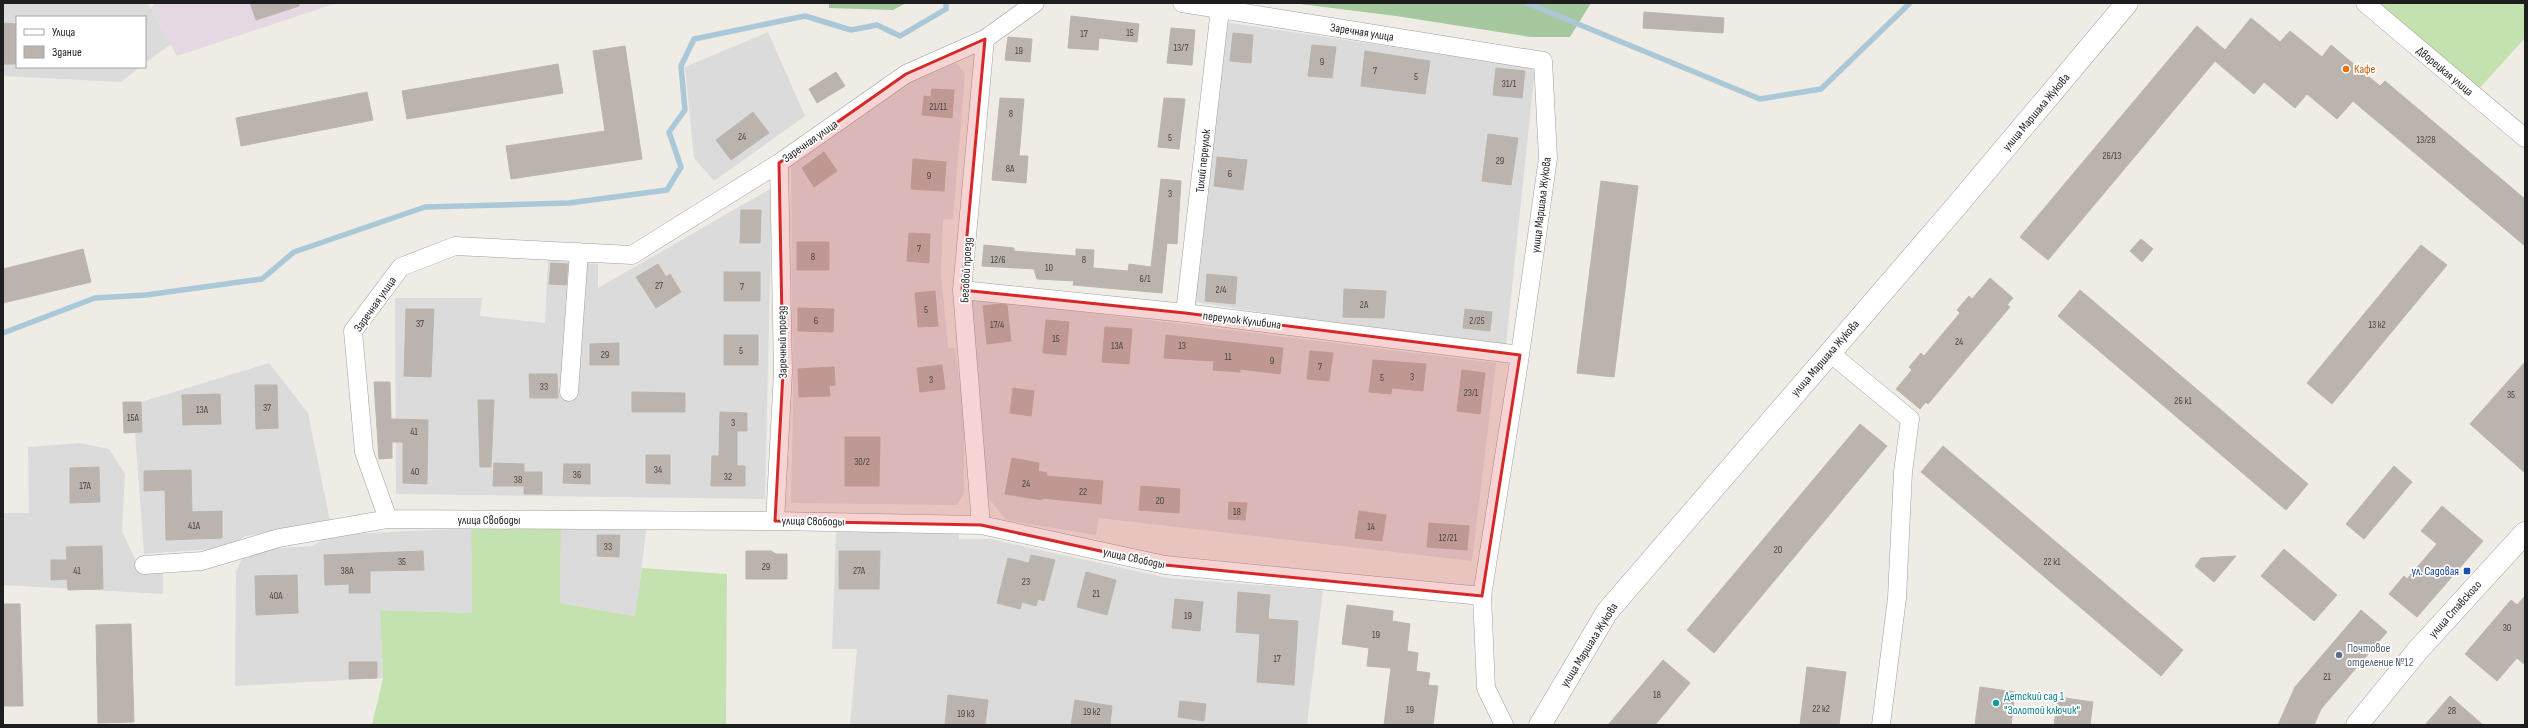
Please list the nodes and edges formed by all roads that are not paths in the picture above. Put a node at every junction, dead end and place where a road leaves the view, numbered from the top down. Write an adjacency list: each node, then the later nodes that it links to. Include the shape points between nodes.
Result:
1 (1035, 3): 6 (street, Заречная улица)
2 (1182, 3): 5 (street, Заречная улица)
3 (2127, 3): 13 (street, улица Маршала Жукова)
4 (2365, 3): 8 (street, Дворецкая улица)
5 (1220, 9): 7 (street, Заречная улица); 12 (street, Тихий переулок)
6 (985, 39): 9 (street, Заречная улица, via 906,74); 11 (street, Беговой проезд)
7 (1543, 60): 14 (street, улица Маршала Жукова, via 1548,158)
8 (2525, 138)
9 (779, 163): 10 (street, Заречная улица, via 632,255); 17 (street, Заречный проезд, via 783,372)
10 (579, 252): 15 (street); 16 (street, Заречная улица, via 455,246 401,267 353,330 364,452)
11 (962, 290): 12 (street, переулок Кулибина); 18 (street, Беговой проезд)
12 (1185, 313): 14 (street, переулок Кулибина)
13 (1830, 353): 23 (street, улица Маршала Жукова, via 1607,612); 24 (street, via 1910,419 1903,472 1897,598)
14 (1520, 355): 21 (street, улица Маршала Жукова)
15 (569, 392)
16 (388, 519): 17 (street, улица Свободы); 20 (street, улица Свободы, via 279,538 202,561)
17 (775, 521): 18 (street, улица Свободы)
18 (981, 525): 21 (street, улица Свободы, via 1165,565)
19 (2523, 539): 25 (street, улица Ставского, via 2418,650)
20 (144, 565)
21 (1482, 596): 22 (street, улица Маршала Жукова, via 1486,688)
22 (1504, 725)
23 (1540, 725)
24 (1881, 725)
25 (2357, 725)

